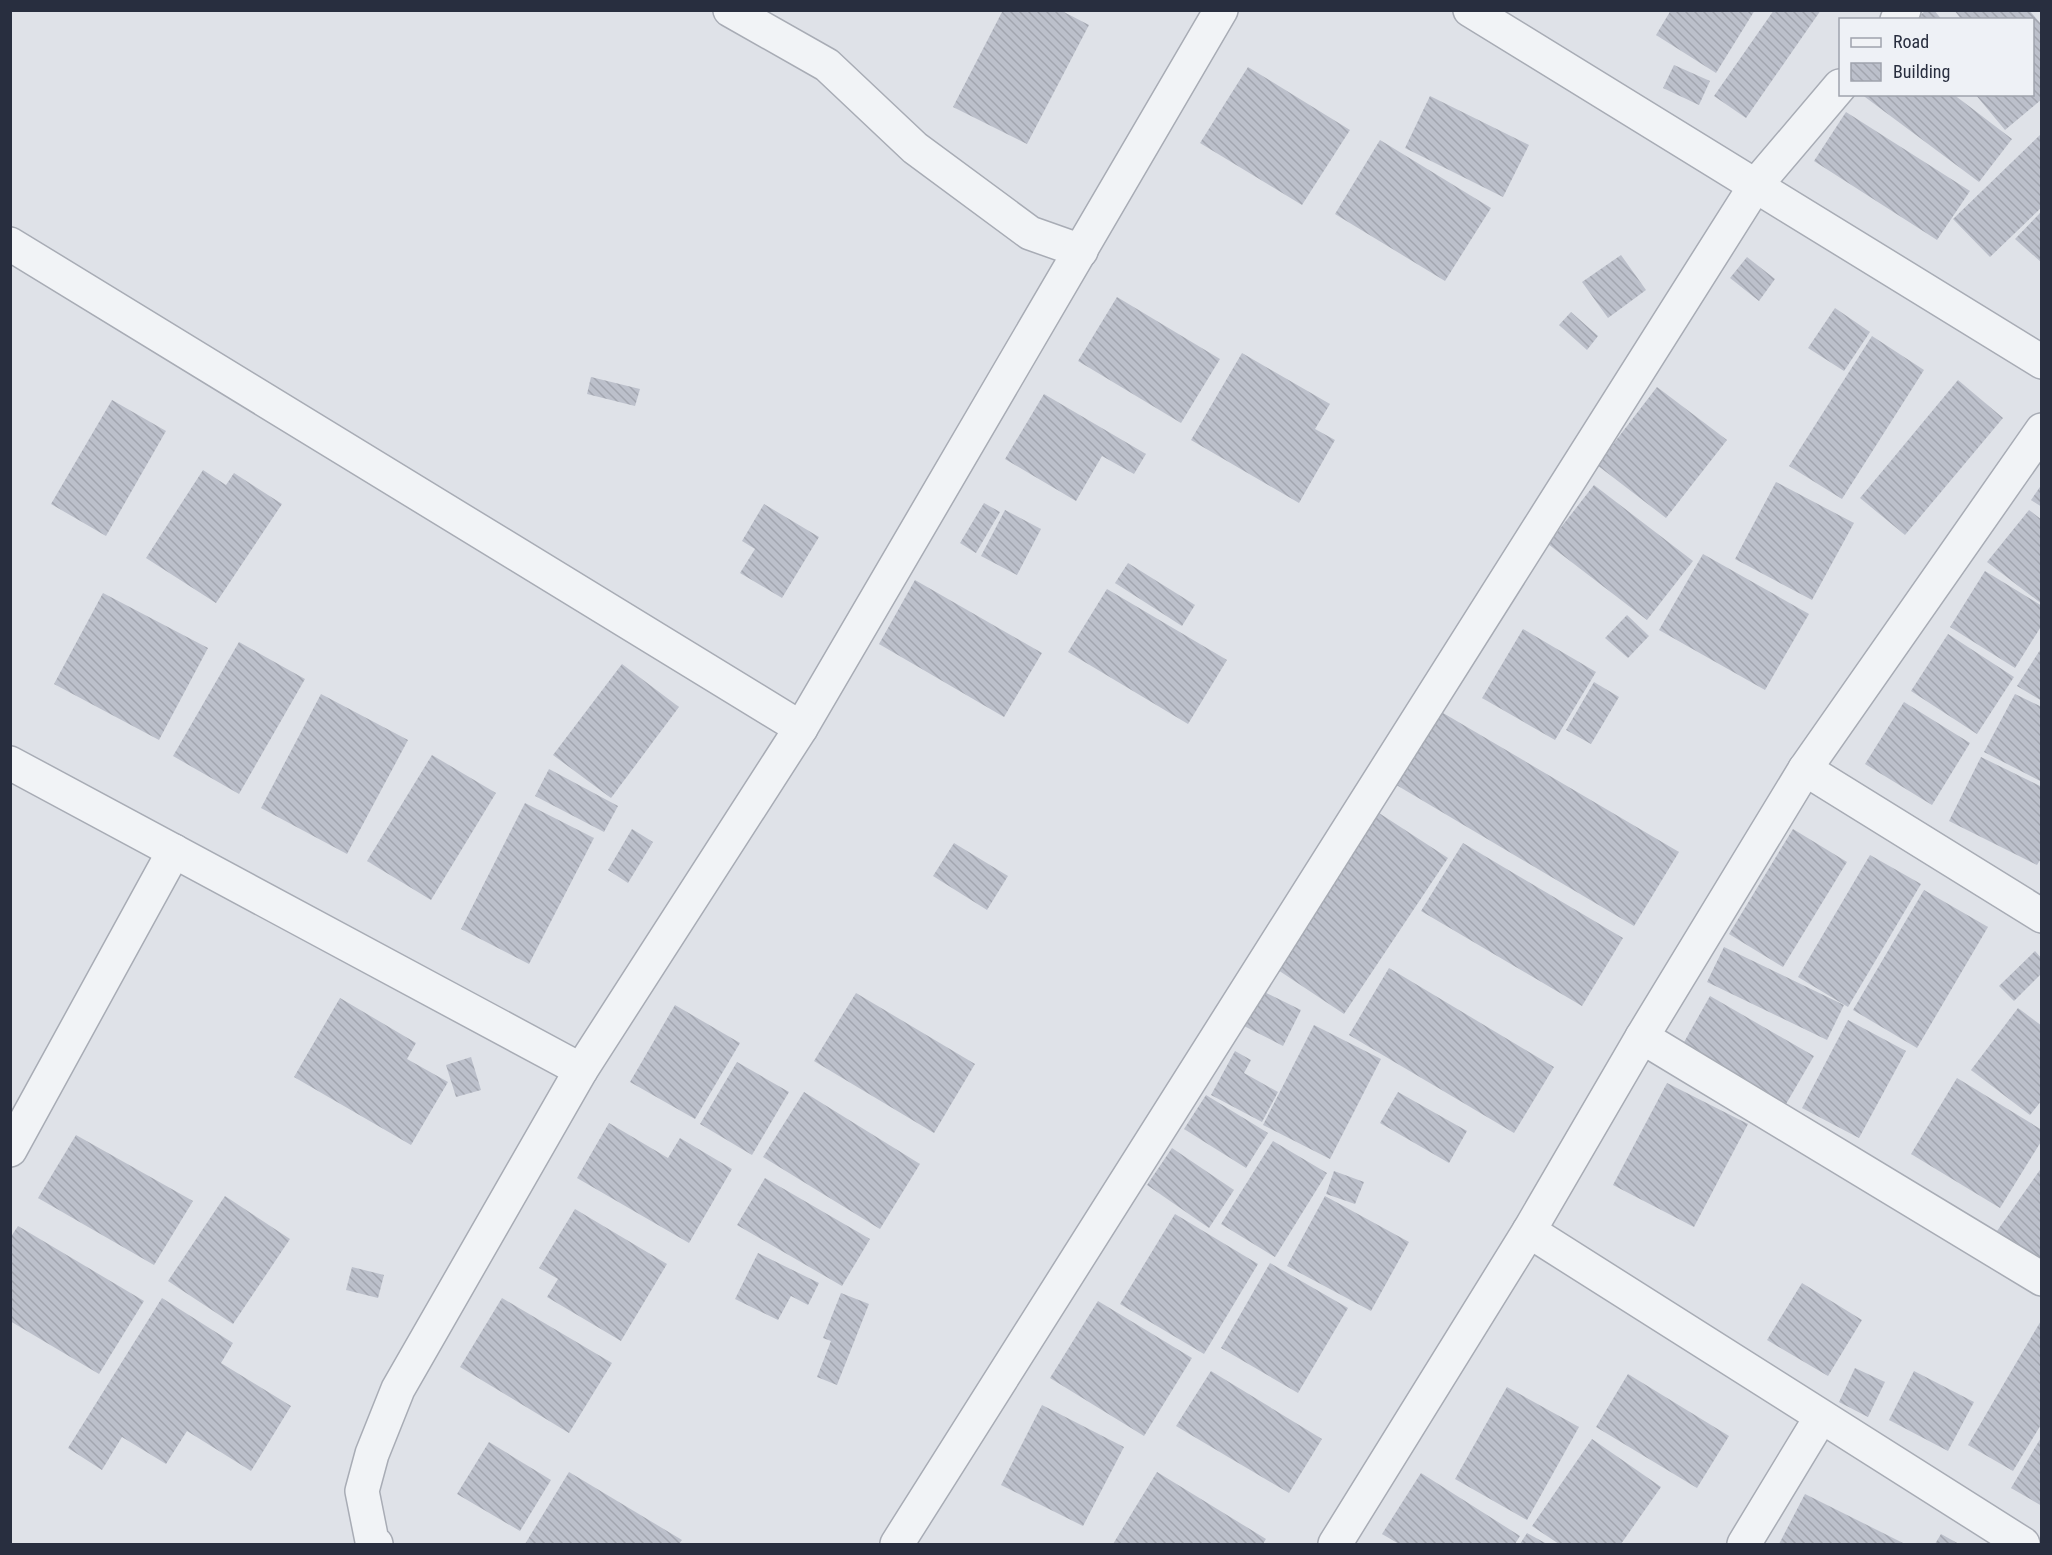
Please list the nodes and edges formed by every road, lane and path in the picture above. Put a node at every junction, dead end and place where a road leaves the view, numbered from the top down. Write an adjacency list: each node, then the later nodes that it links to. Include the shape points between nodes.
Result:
1 (730, 10): 7 (street, via 827,64 915,147 1030,232)
2 (1221, 10): 7 (street)
3 (1470, 10): 5 (street)
4 (1839, 87): 5 (street)
5 (1755, 186): 8 (street); 22 (street)
6 (10, 244): 10 (street)
7 (1081, 251): 10 (street)
8 (2042, 362)
9 (2042, 430): 12 (street)
10 (801, 728): 16 (street)
11 (10, 763): 13 (street)
12 (1805, 769): 14 (street); 15 (street)
13 (174, 851): 16 (street); 17 (street)
14 (2042, 916)
15 (1642, 1037): 18 (street); 19 (street)
16 (581, 1070): 21 (street, via 398,1389 362,1491)
17 (10, 1150)
18 (1529, 1231): 20 (street); 23 (street)
19 (2042, 1279)
20 (1821, 1417): 24 (street); 25 (street)
21 (376, 1545)
22 (897, 1545)
23 (1335, 1545)
24 (1744, 1545)
25 (2023, 1545)

